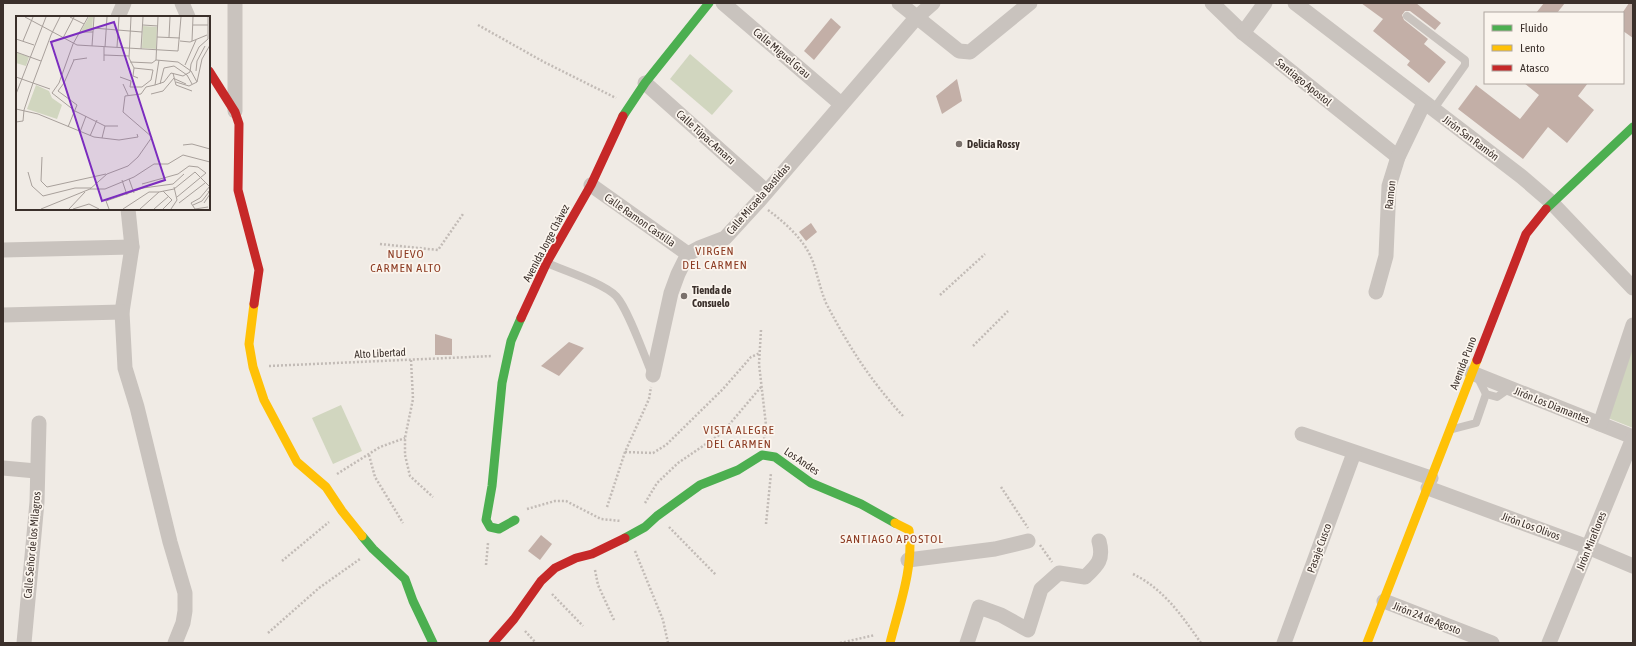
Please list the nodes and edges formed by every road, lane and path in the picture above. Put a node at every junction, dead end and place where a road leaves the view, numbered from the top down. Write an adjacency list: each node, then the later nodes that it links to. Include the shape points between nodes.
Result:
1 (124, 3): 12 (street)
2 (182, 3): 13 (street)
3 (235, 3): 23 (street)
4 (709, 3): 19 (street, Avenida Jorge Chávez)
5 (723, 3): 20 (street, Calle Miguel Grau)
6 (898, 3): 15 (street)
7 (933, 3): 15 (street, Calle Micaela Bastidas)
8 (1030, 3): 15 (street, via 970,52 960,51)
9 (1212, 3): 17 (street, Santiago Apostol)
10 (1265, 3): 17 (street)
11 (1295, 3): 22 (street, Jirón San Ramón)
12 (118, 16)
13 (188, 16)
14 (1407, 16): 22 (lane, via 1465,60 1465,65)
15 (916, 18): 20 (street, Calle Micaela Bastidas)
16 (478, 25): 21 (path, via 544,62)
17 (1243, 33): 25 (street, Santiago Apostol)
18 (210, 73): 23 (street)
19 (645, 83): 21 (street, Avenida Jorge Chávez); 27 (street, Calle Túpac Amaru)
20 (841, 104): 27 (street, Calle Micaela Bastidas)
21 (630, 105): 26 (street, Avenida Jorge Chávez, via 613,134)
22 (1429, 106): 25 (street, Ramon); 28 (street, Jirón San Ramón)
23 (235, 112): 49 (street, via 239,124 238,190 259,270 249,344)
24 (1633, 127): 28 (street, Avenida Puno)
25 (1398, 157): 38 (street, Ramon, via 1389,186 1386,256)
26 (591, 185): 34 (street, Calle Ramon Castilla); 36 (street, Avenida Jorge Chávez)
27 (762, 197): 34 (street, Calle Micaela Bastidas, via 725,238); 55 (path, via 807,249 815,267 820,290 847,343 867,374)
28 (1551, 202): 37 (street, Jirón San Ramón); 50 (street, Avenida Puno, via 1526,234)
29 (128, 210): 32 (street)
30 (463, 214): 31 (path, via 438,250)
31 (380, 244)
32 (132, 247): 33 (street); 41 (street)
33 (3, 250)
34 (688, 254): 51 (street, via 671,293)
35 (985, 254): 39 (path)
36 (547, 262): 47 (street, Avenida Jorge Chávez, via 511,341); 51 (lane, via 605,288 616,296)
37 (1633, 288)
38 (1376, 292)
39 (940, 295)
40 (1008, 311): 45 (path)
41 (122, 312): 42 (street); 100 (street, via 125,368 138,408 185,593 184,617)
42 (3, 315)
43 (1633, 326): 57 (street)
44 (761, 330): 46 (path)
45 (973, 346)
46 (760, 353): 52 (path); 62 (path, via 751,357 723,389 666,445 653,453)
47 (508, 355): 48 (path, Alto Libertad); 80 (street, Avenida Jorge Chávez, via 502,383 492,486 486,520)
48 (411, 360): 49 (path, Alto Libertad); 60 (path, via 413,399)
49 (254, 367): 70 (street, via 264,400 297,462)
50 (1474, 374): 53 (street, Jirón Los Diamantes); 54 (lane); 58 (street, Avenida Puno)
51 (653, 375): 62 (path, via 649,400)
52 (761, 387): 65 (path, via 766,426); 73 (path, via 722,433 657,482)
53 (1510, 388): 54 (lane, via 1497,397); 57 (street, Jirón Los Diamantes)
54 (1486, 394): 58 (lane, via 1476,423)
55 (903, 416)
56 (39, 423): 68 (street, Calle Señor de los Milagros)
57 (1600, 424): 61 (street, Jirón Los Diamantes)
58 (1450, 430): 69 (street, Avenida Puno)
59 (1302, 434): 63 (street, Jirón Los Olivos)
60 (405, 438): 64 (path, via 380,447); 71 (path, via 405,455 410,476)
61 (1633, 438): 84 (street, Jirón Miraflores)
62 (626, 452): 72 (path)
63 (1354, 453): 69 (street, Jirón Los Olivos); 108 (street, Pasaje Cusco)
64 (369, 455): 70 (path, via 345,468 331,479); 78 (path, via 375,477)
65 (762, 455): 66 (street, Los Andes); 75 (street, via 738,470 700,485)
66 (775, 457): 79 (path, via 769,478); 87 (street, Los Andes, via 811,483 861,504 909,530 911,535)
67 (3, 468): 68 (street)
68 (36, 471): 99 (street, Calle Señor de los Milagros, via 37,502)
69 (1430, 483): 84 (street, Jirón Los Olivos); 94 (street, Avenida Puno)
70 (326, 487): 74 (street)
71 (433, 498)
72 (607, 507)
73 (642, 508)
74 (342, 511): 85 (street); 88 (path)
75 (657, 516): 81 (street); 92 (path)
76 (514, 520): 77 (path, via 529,508 555,501 566,501 601,519); 80 (street, via 499,529)
77 (626, 522)
78 (403, 523)
79 (766, 524)
80 (490, 527): 89 (path)
81 (629, 536): 86 (street); 103 (path, via 663,620)
82 (1028, 541): 87 (street, via 995,550)
83 (1099, 541): 106 (street, via 1102,551 1097,566 1085,577 1059,573 1041,590 1028,630 1001,615 979,607)
84 (1588, 547): 90 (street, Jirón Los Olivos); 111 (street, Jirón Miraflores)
85 (373, 549): 98 (path, via 319,588); 101 (street, via 405,579)
86 (592, 554): 93 (street, via 555,568); 95 (path, via 598,585)
87 (908, 560): 97 (street, Los Andes)
88 (282, 561)
89 (486, 565)
90 (1633, 566)
91 (1133, 574): 107 (path, via 1164,595)
92 (716, 575)
93 (541, 581): 96 (path); 102 (street)
94 (1384, 601): 109 (street, Avenida Puno); 110 (street, Jirón 24 de Agosto)
95 (614, 620)
96 (583, 626)
97 (893, 631): 104 (path); 105 (street, Los Andes)
98 (268, 633)
99 (24, 643)
100 (175, 643)
101 (433, 643)
102 (493, 643)
103 (668, 643)
104 (840, 643)
105 (890, 643)
106 (967, 643)
107 (1201, 643)
108 (1284, 643)
109 (1367, 643)
110 (1492, 643)
111 (1549, 643)

